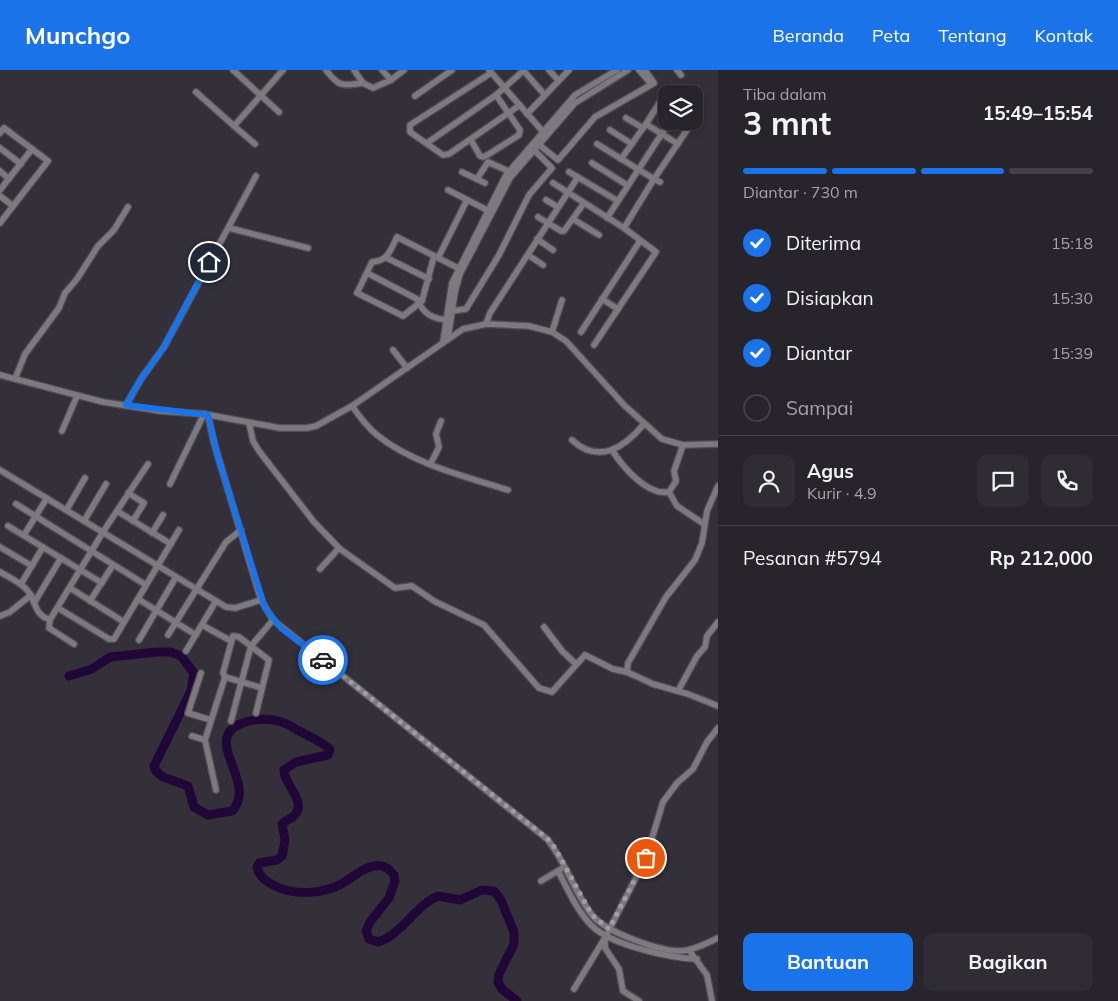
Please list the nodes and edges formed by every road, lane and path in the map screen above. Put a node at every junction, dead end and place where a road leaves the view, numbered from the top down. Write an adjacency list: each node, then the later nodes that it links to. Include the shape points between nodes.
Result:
1 (233, 70): 23 (street)
2 (283, 70): 23 (street)
3 (326, 70): 18 (street, via 338,84)
4 (354, 70): 18 (street)
5 (382, 70): 16 (street)
6 (404, 70): 16 (street)
7 (452, 70): 25 (street)
8 (523, 70): 20 (street); 22 (street)
9 (549, 70): 17 (street)
10 (569, 70): 17 (street)
11 (617, 70): 39 (street, via 575,95)
12 (628, 70): 39 (street, via 582,97)
13 (639, 70): 19 (street)
14 (645, 70): 19 (street, via 655,82)
15 (490, 71): 20 (street); 41 (street, via 410,125 410,132)
16 (391, 80): 18 (street, via 375,88)
17 (558, 80): 22 (street)
18 (363, 82)
19 (651, 84): 42 (street, via 595,117 558,160)
20 (504, 87): 24 (street); 26 (street)
21 (196, 92): 32 (street)
22 (544, 94): 30 (street)
23 (261, 95): 28 (street); 32 (street)
24 (496, 95): 29 (street); 41 (street)
25 (415, 96)
26 (520, 105): 29 (street); 30 (street)
27 (658, 105): 33 (street)
28 (279, 112)
29 (509, 114): 40 (street); 40 (street, via 520,130 519,135 484,157 480,156)
30 (527, 114): 39 (street)
31 (626, 118): 33 (street)
32 (234, 126): 43 (street)
33 (644, 126): 38 (street); 45 (street)
34 (610, 130): 45 (street)
35 (664, 130): 38 (street)
36 (687, 130): 46 (street)
37 (0, 133): 48 (street, via 4,128)
38 (662, 133): 46 (street); 53 (street)
39 (546, 135): 42 (street)
40 (471, 140): 41 (street, via 446,155)
41 (427, 143)
42 (538, 143): 49 (street); 54 (street)
43 (255, 144)
44 (597, 144): 50 (street)
45 (632, 144): 50 (street)
46 (678, 144): 62 (street)
47 (0, 148): 51 (street)
48 (32, 149): 51 (street); 75 (street, via 48,161)
49 (534, 150): 102 (street, via 505,186 460,274); 102 (street, via 552,168 529,195 499,255 466,309)
50 (621, 159): 53 (street)
51 (21, 164): 60 (street)
52 (592, 164): 66 (street)
53 (637, 170): 62 (street); 66 (street)
54 (508, 171): 61 (street, via 488,162); 78 (street)
55 (0, 172): 60 (street)
56 (462, 172): 61 (street)
57 (570, 172): 59 (street)
58 (256, 176): 84 (street)
59 (578, 177): 69 (street); 73 (street)
60 (9, 178): 67 (street)
61 (477, 179): 64 (street)
62 (654, 179): 63 (street); 85 (street)
63 (660, 182)
64 (485, 183)
65 (553, 183): 69 (street)
66 (627, 185): 73 (street)
67 (0, 190)
68 (448, 190): 71 (street)
69 (567, 192): 74 (street); 77 (street)
70 (0, 196): 75 (street)
71 (467, 200): 78 (street); 92 (street)
72 (546, 200): 77 (street)
73 (618, 201): 80 (street)
74 (584, 203): 80 (street); 81 (street)
75 (13, 206): 82 (street)
76 (128, 207): 112 (street, via 64,293 61,305 35,338)
77 (558, 207): 83 (street)
78 (487, 210): 95 (street)
79 (538, 217): 83 (street)
80 (607, 218): 85 (street)
81 (573, 219): 83 (street, via 564,231); 86 (street)
82 (0, 223)
83 (548, 223): 87 (street)
84 (228, 228): 89 (street); 114 (street, via 164,347)
85 (624, 228): 88 (street)
86 (599, 236)
87 (538, 239): 90 (street); 91 (street)
88 (640, 241): 98 (street); 101 (street, via 656,252)
89 (308, 248)
90 (553, 250)
91 (528, 255): 94 (street); 104 (street)
92 (436, 257): 93 (street, via 397,237); 95 (street); 97 (street)
93 (387, 258): 96 (street, via 372,262); 97 (street)
94 (543, 265)
95 (458, 268): 103 (street, via 449,294)
96 (367, 273): 100 (street, via 418,299); 100 (street, via 357,293 403,316)
97 (428, 279): 100 (street)
98 (602, 299): 101 (street); 106 (street)
99 (562, 300): 105 (street)
100 (419, 303): 103 (street, via 420,308 434,318)
101 (618, 309): 108 (street)
102 (452, 311): 103 (street)
103 (448, 320): 107 (street)
104 (486, 322): 105 (street); 107 (street, via 468,327)
105 (552, 329): 119 (street, via 572,346)
106 (581, 332)
107 (446, 340): 110 (street)
108 (594, 345)
109 (393, 350): 110 (street)
110 (404, 364): 115 (street)
111 (0, 375): 112 (street)
112 (16, 377): 113 (street)
113 (77, 396): 114 (street); 120 (street)
114 (129, 400): 116 (street)
115 (352, 406): 118 (street, via 307,428 289,429); 125 (street, via 376,435)
116 (206, 414): 118 (street); 130 (street); 147 (street)
117 (441, 421): 125 (street, via 436,434 439,447)
118 (249, 423): 154 (street, via 259,451 300,505)
119 (644, 424): 123 (street, via 662,439); 124 (street, via 626,444)
120 (62, 431)
121 (572, 440): 124 (street, via 584,449)
122 (718, 444): 123 (street)
123 (683, 445): 133 (street, via 674,471 676,481)
124 (612, 450): 133 (street, via 630,474 657,492)
125 (431, 463): 132 (street)
126 (148, 464): 134 (street)
127 (0, 470): 136 (street)
128 (85, 478): 138 (street)
129 (106, 484): 142 (street)
130 (170, 484)
131 (718, 486): 135 (street)
132 (508, 490)
133 (668, 492): 144 (street, via 677,506)
134 (128, 493): 139 (street); 143 (street, via 144,503)
135 (716, 494): 144 (street)
136 (48, 498): 138 (street); 141 (street)
137 (16, 504): 141 (street)
138 (66, 509): 142 (street)
139 (117, 511): 143 (street); 148 (street)
140 (163, 515): 149 (street)
141 (36, 516): 150 (street); 155 (street)
142 (84, 521): 148 (street)
143 (134, 521): 149 (street)
144 (704, 524): 193 (street, via 702,544 695,560 666,597 628,663)
145 (8, 526): 150 (street)
146 (179, 530): 151 (street)
147 (241, 530): 168 (street, via 226,542); 171 (street)
148 (103, 532): 155 (street); 159 (street)
149 (152, 533): 151 (street)
150 (24, 535): 153 (street)
151 (171, 544): 159 (street)
152 (0, 547): 158 (street)
153 (43, 547): 156 (street); 158 (street)
154 (339, 548): 160 (street); 192 (street, via 395,588 412,586 434,601 484,625 539,688 552,692)
155 (92, 551): 157 (street); 161 (street)
156 (61, 558): 161 (street); 174 (street)
157 (113, 565): 164 (street); 166 (street)
158 (32, 566): 165 (street)
159 (158, 566): 163 (street); 166 (street)
160 (320, 569)
161 (81, 570): 164 (street); 167 (street)
162 (0, 572): 165 (street)
163 (176, 577): 168 (street); 176 (street)
164 (102, 583): 172 (street)
165 (21, 584): 169 (street)
166 (146, 585): 170 (street)
167 (70, 588): 172 (street); 175 (street)
168 (197, 590): 173 (street); 182 (street)
169 (31, 595): 174 (street); 177 (street, via 8,614)
170 (138, 599): 176 (street); 180 (street)
171 (261, 600): 173 (street, via 230,608); 179 (street)
172 (90, 601): 180 (street)
173 (216, 601): 183 (street)
174 (34, 603): 178 (street, via 41,616)
175 (58, 608): 178 (street); 180 (street, via 111,640)
176 (156, 610): 182 (street); 187 (street)
177 (0, 616)
178 (50, 619): 189 (street, via 49,628)
179 (273, 620): 190 (street); 207 (street, via 541,833 555,848)
180 (124, 622)
181 (718, 622): 198 (street)
182 (176, 623): 185 (street); 186 (street)
183 (202, 625): 186 (street); 188 (street)
184 (544, 627): 192 (street)
185 (168, 635)
186 (196, 636): 191 (street)
187 (139, 640)
188 (231, 640): 190 (street, via 237,636); 195 (street, via 222,673)
189 (74, 644)
190 (251, 646): 196 (street); 197 (street, via 269,660)
191 (186, 651)
192 (576, 664): 193 (street, via 588,655 613,669)
193 (627, 672): 198 (street)
194 (201, 673): 201 (street, via 188,713)
195 (226, 677): 196 (street); 201 (street)
196 (241, 682): 197 (street); 202 (street)
197 (262, 688): 200 (street)
198 (678, 691): 199 (street)
199 (718, 706)
200 (256, 713)
201 (211, 720): 205 (street)
202 (231, 721)
203 (718, 728): 212 (street, via 693,769 663,802 646,858)
204 (192, 736): 205 (street)
205 (205, 740): 206 (street)
206 (216, 790)
207 (565, 867): 208 (street); 210 (street)
208 (558, 871): 209 (street); 211 (street)
209 (541, 881)
210 (584, 901): 211 (street); 212 (street, via 592,915)
211 (576, 906): 213 (street)
212 (609, 929): 213 (street); 215 (street)
213 (605, 937): 215 (street); 218 (street); 219 (street, via 606,948 619,969 624,991)
214 (718, 938): 216 (street)
215 (632, 942): 216 (street); 217 (street, via 669,957)
216 (689, 950): 217 (street)
217 (697, 959): 220 (street, via 707,975)
218 (574, 989)
219 (639, 1001)
220 (712, 1001)

